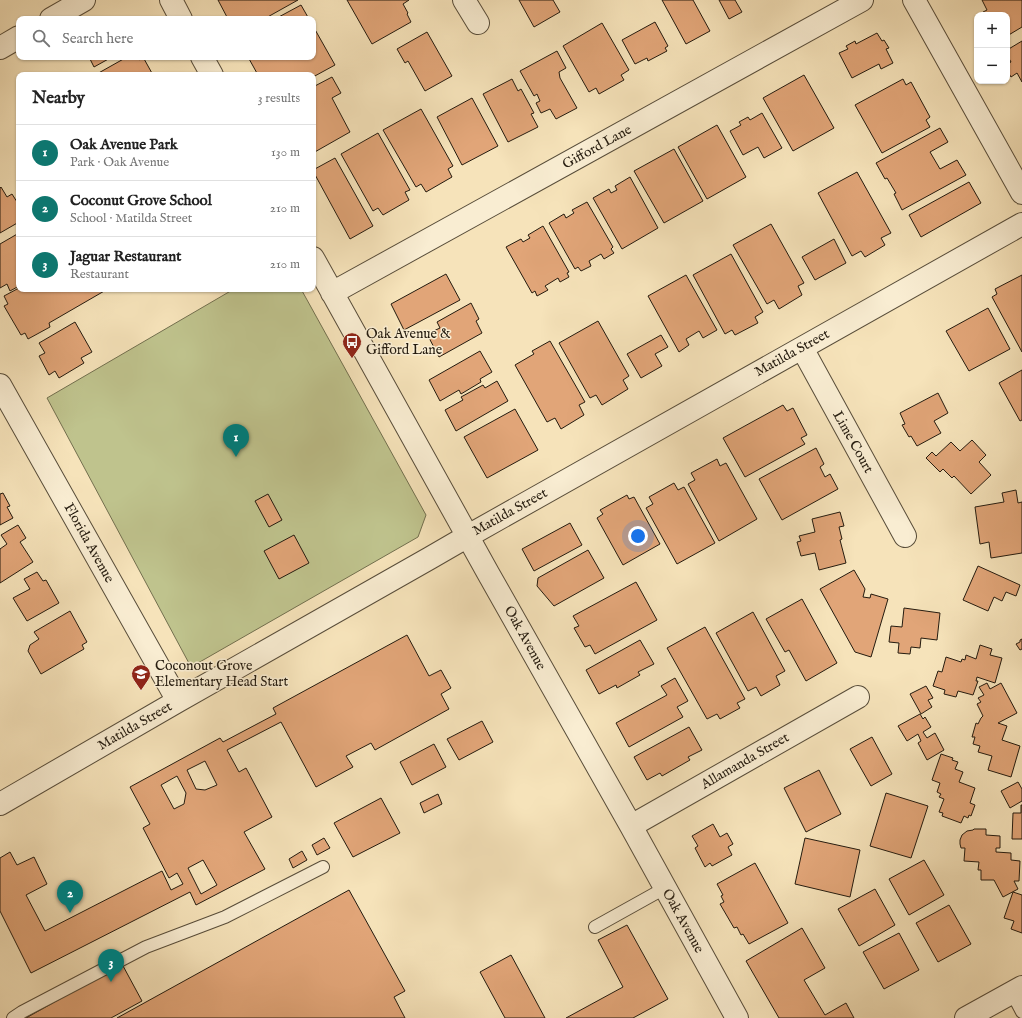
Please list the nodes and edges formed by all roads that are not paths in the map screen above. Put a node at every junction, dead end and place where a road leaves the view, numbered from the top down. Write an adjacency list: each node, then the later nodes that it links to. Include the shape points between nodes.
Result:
1 (84, 0): 6 (street)
2 (171, 0): 7 (street)
3 (464, 0): 8 (street)
4 (862, 0): 16 (street, Gifford Lane)
5 (914, 0): 13 (street)
6 (56, 16)
7 (180, 16)
8 (478, 23)
9 (16, 39): 10 (street)
10 (0, 48)
11 (204, 60): 12 (street)
12 (210, 72)
13 (1022, 193)
14 (1022, 224): 17 (street, Matilda Street)
15 (316, 264): 16 (street, Oak Avenue)
16 (332, 294): 19 (street, Oak Avenue)
17 (802, 348): 19 (street, Matilda Street); 20 (street, Lime Court)
18 (0, 385): 22 (street, Florida Avenue)
19 (468, 536): 22 (street, Matilda Street); 24 (street, Oak Avenue)
20 (905, 536)
21 (858, 697): 24 (street, Allamanda Street)
22 (178, 701): 23 (street, Matilda Street)
23 (0, 804)
24 (631, 826): 26 (street, Oak Avenue)
25 (323, 867): 31 (lane, via 225,917 146,947)
26 (665, 888): 27 (lane); 30 (street, Oak Avenue)
27 (595, 927)
28 (1017, 990): 29 (lane); 32 (street)
29 (1022, 1012)
30 (732, 1016)
31 (13, 1018)
32 (966, 1018)

